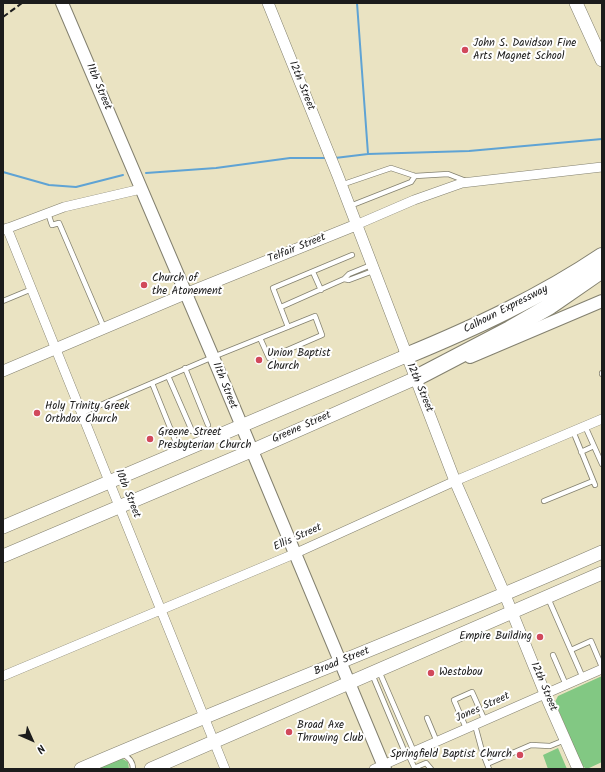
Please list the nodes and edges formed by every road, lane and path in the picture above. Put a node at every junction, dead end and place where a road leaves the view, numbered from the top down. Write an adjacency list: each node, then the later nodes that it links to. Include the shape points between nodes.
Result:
1 (62, 3): 9 (main road, 11th Street)
2 (268, 3): 7 (street, 12th Street)
3 (576, 3): 4 (main road)
4 (602, 60)
5 (602, 167): 8 (street, Telfair Street)
6 (415, 176): 7 (lane, via 391,168); 8 (lane, via 448,174); 10 (lane, via 411,182)
7 (339, 180): 10 (street, 12th Street)
8 (470, 182): 12 (street, Telfair Street, via 414,200)
9 (141, 189): 11 (street); 21 (main road, 11th Street)
10 (349, 206): 12 (street, 12th Street)
11 (48, 213): 13 (street); 26 (lane, via 52,225 59,223)
12 (356, 225): 16 (street, 12th Street); 21 (street, Telfair Street)
13 (5, 229): 19 (street, 10th Street)
14 (352, 255): 18 (lane)
15 (602, 256): 30 (highway, Calhoun Expressway, via 558,284 503,313)
16 (372, 268): 20 (lane, via 349,280 344,279); 30 (street, 12th Street)
17 (602, 270): 34 (highway, Calhoun Expressway, via 510,330)
18 (313, 272): 20 (lane); 24 (lane, via 273,288)
19 (32, 289): 22 (lane); 28 (street, 10th Street)
20 (320, 290): 24 (lane)
21 (185, 294): 26 (street, Telfair Street); 29 (main road, 11th Street)
22 (3, 301)
23 (602, 301): 34 (main road, Greene Street, via 472,357)
24 (281, 307): 25 (lane)
25 (288, 327): 27 (lane); 27 (lane, via 315,316 322,334 268,358)
26 (105, 329): 28 (street, Telfair Street)
27 (260, 338): 29 (lane)
28 (56, 349): 32 (street, Telfair Street); 36 (street, 10th Street)
29 (213, 356): 31 (lane); 40 (main road, 11th Street)
30 (406, 356): 34 (street, 12th Street); 40 (main road)
31 (185, 368): 33 (lane); 38 (lane)
32 (3, 371)
33 (168, 376): 35 (lane); 41 (lane)
34 (416, 378): 45 (main road, Greene Street); 48 (street, 12th Street)
35 (152, 383): 36 (lane); 43 (lane)
36 (82, 413): 49 (street, 10th Street)
37 (602, 419): 39 (street, Ellis Street)
38 (208, 425)
39 (585, 426): 42 (street, Ellis Street); 44 (lane)
40 (241, 427): 45 (main road, 11th Street); 49 (main road)
41 (192, 431)
42 (573, 431): 46 (lane); 48 (street, Ellis Street)
43 (175, 440)
44 (594, 446): 46 (lane); 47 (lane)
45 (251, 451): 51 (main road, Greene Street); 54 (main road, 11th Street)
46 (581, 452): 50 (lane, via 594,483)
47 (602, 464)
48 (455, 481): 54 (street, Ellis Street); 57 (street, 12th Street)
49 (110, 482): 51 (street, 10th Street); 52 (main road)
50 (544, 501)
51 (120, 508): 55 (main road, Greene Street); 59 (street, 10th Street)
52 (3, 527)
53 (602, 552): 57 (main road, Broad Street)
54 (294, 554): 59 (street, Ellis Street); 63 (main road, 11th Street)
55 (3, 556)
56 (602, 573): 58 (main road, Broad Street)
57 (506, 595): 60 (street, 12th Street); 63 (main road, Broad Street)
58 (547, 597): 60 (main road, Broad Street); 61 (lane)
59 (160, 611): 66 (street, Ellis Street); 71 (street, 10th Street)
60 (512, 612): 65 (main road, Broad Street); 70 (street, 12th Street)
61 (571, 650): 64 (lane, via 591,641); 67 (lane)
62 (553, 655): 69 (lane)
63 (340, 663): 68 (main road, 11th Street); 71 (main road, Broad Street)
64 (602, 668): 67 (street, Jones Street)
65 (375, 673): 68 (main road, Broad Street); 79 (lane); 79 (lane)
66 (3, 676)
67 (583, 678): 69 (street, Jones Street)
68 (349, 684): 76 (main road, Broad Street); 81 (main road, 11th Street)
69 (566, 685): 70 (street, Jones Street)
70 (545, 694): 73 (street, Jones Street); 75 (street, 12th Street)
71 (204, 718): 76 (street, 10th Street); 78 (main road, Broad Street)
72 (427, 718): 77 (lane)
73 (485, 721): 74 (street, Jones Street); 74 (lane, via 472,692 454,700)
74 (471, 727): 77 (street, Jones Street); 80 (lane)
75 (565, 740): 80 (lane, via 550,746 531,745); 89 (street, 12th Street)
76 (214, 742): 85 (main road, Broad Street); 86 (street, 10th Street)
77 (437, 742): 79 (street, Jones Street)
78 (120, 753): 83 (main road, Broad Street); 84 (lane, via 129,758)
79 (409, 754): 81 (street, Jones Street); 82 (lane)
80 (487, 764): 88 (lane)
81 (380, 768)
82 (414, 768): 87 (lane, via 426,763)
83 (81, 769)
84 (133, 769)
85 (150, 769)
86 (225, 769)
87 (431, 769)
88 (489, 769)
89 (578, 769)

